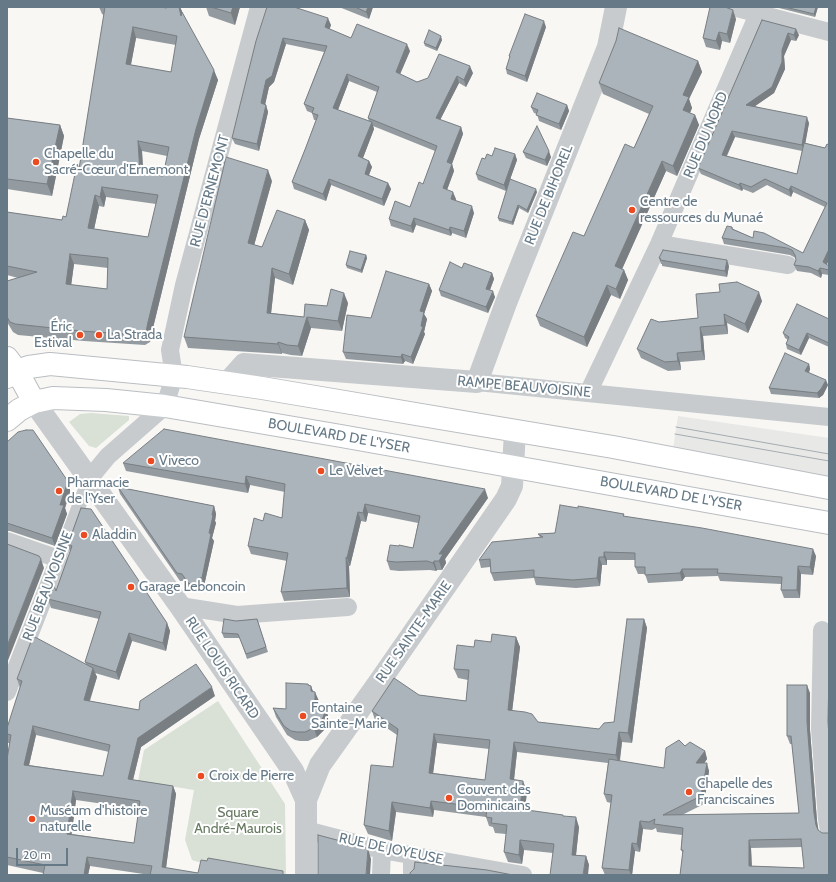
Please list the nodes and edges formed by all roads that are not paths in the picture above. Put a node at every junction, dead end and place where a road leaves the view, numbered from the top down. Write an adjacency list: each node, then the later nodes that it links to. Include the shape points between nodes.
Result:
1 (259, 7): 9 (street, RUE D'ERNEMONT, via 182,292 170,350)
2 (616, 7): 10 (street, RUE DE BIHOREL, via 608,47)
3 (733, 7): 4 (street)
4 (760, 10): 5 (street); 6 (street, RUE DU NORD)
5 (829, 32)
6 (659, 244): 7 (street); 12 (street, RUE DU NORD)
7 (788, 265)
8 (10, 369): 9 (main road, via 50,364); 13 (main road)
9 (174, 376): 11 (main road); 14 (street)
10 (477, 382): 11 (street, RAMPE BEAUVOISINE, via 244,364); 12 (street, RAMPE BEAUVOISINE)
11 (227, 383): 17 (main road)
12 (588, 393): 15 (street, RAMPE BEAUVOISINE)
13 (34, 402): 14 (main road, BOULEVARD DE L'YSER, via 68,398); 16 (main road, via 18,410); 19 (street, RUE LOUIS RICARD)
14 (165, 406): 18 (main road, BOULEVARD DE L'YSER, via 341,436); 19 (street, via 108,456)
15 (828, 413)
16 (7, 420)
17 (515, 431): 18 (street); 20 (main road)
18 (512, 476): 21 (main road, BOULEVARD DE L'YSER); 28 (street, RUE SAINTE-MARIE, via 506,499 320,765)
19 (89, 479): 23 (street, RUE BEAUVOISINE); 24 (street, RUE LOUIS RICARD)
20 (829, 488)
21 (829, 523)
22 (7, 541): 23 (street)
23 (59, 559): 27 (street, RUE BEAUVOISINE)
24 (180, 606): 25 (street, via 237,615); 28 (street, RUE LOUIS RICARD, via 293,771)
25 (348, 607)
26 (822, 630): 30 (street, via 820,730)
27 (7, 692)
28 (306, 800): 29 (street, RUE LOUIS RICARD)
29 (306, 830): 31 (street, RUE DE JOYEUSE); 33 (street, RUE LOUIS RICARD)
30 (829, 831)
31 (382, 850): 32 (street, RUE DE JOYEUSE); 34 (street)
32 (410, 855): 35 (street); 36 (street, RUE DE JOYEUSE)
33 (306, 875)
34 (381, 875)
35 (410, 875)
36 (523, 875)

